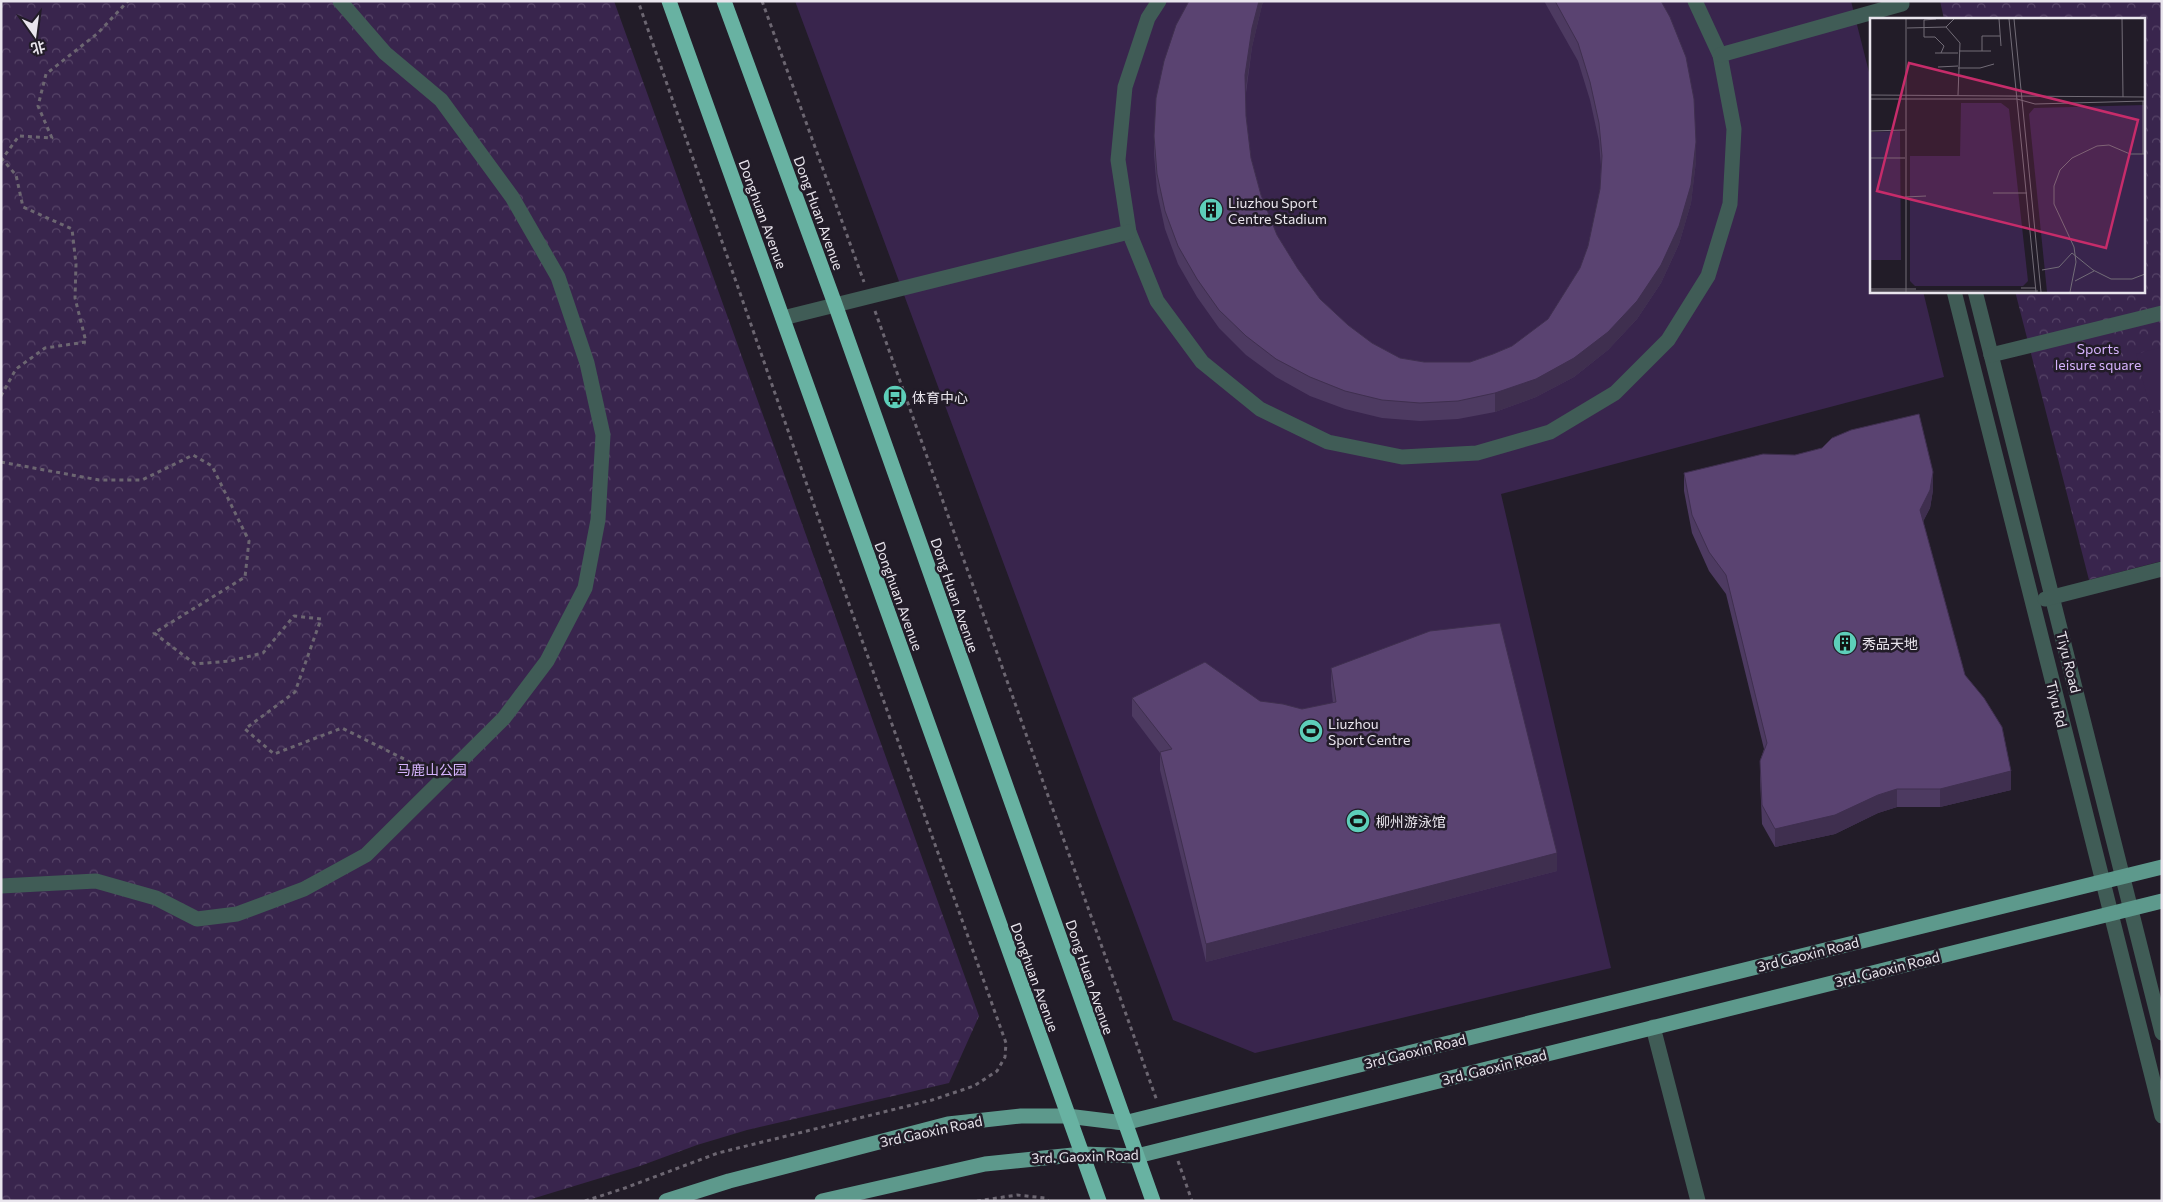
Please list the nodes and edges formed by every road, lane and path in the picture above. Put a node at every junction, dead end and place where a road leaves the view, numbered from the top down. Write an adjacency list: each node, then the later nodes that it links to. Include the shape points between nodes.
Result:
1 (128, 1): 20 (path, via 98,33 46,74 38,106 52,138 19,136 2,159 16,175 22,207 72,229 75,298 86,342 45,348 16,369)
2 (340, 1): 25 (street, via 385,53 441,100 512,197 558,277 587,363 603,435 598,520 586,588 547,661 504,718)
3 (638, 1): 42 (path, via 828,548 1006,1043 1005,1057 997,1071 974,1086 932,1100 718,1153)
4 (669, 1): 18 (highway, Donghuan Avenue)
5 (724, 1): 16 (highway, Dong Huan Avenue)
6 (762, 1): 15 (path)
7 (1159, 1): 12 (street, via 1148,18 1125,87 1118,160)
8 (1694, 1): 11 (street)
9 (1903, 8): 10 (street)
10 (1883, 10): 11 (street)
11 (1720, 55): 12 (street, via 1734,129 1730,204 1708,276 1668,340 1615,393 1550,432 1477,453 1402,457 1319,438 1260,410 1202,362 1157,301)
12 (1128, 232): 15 (street)
13 (1954, 292): 24 (street, Tiyu Rd)
14 (1975, 292): 19 (street, Tiyu Road)
15 (869, 295): 16 (street); 35 (path)
16 (835, 304): 18 (street); 38 (highway, Dong Huan Avenue)
17 (2162, 312): 19 (street)
18 (783, 318): 36 (highway, Donghuan Avenue)
19 (1991, 355): 23 (street, Tiyu Road)
20 (1, 396)
21 (1, 462): 25 (path, via 99,480 142,480 193,454 212,466 249,541 245,577 154,634 195,664 230,661 262,653 294,616 321,619 295,692 245,729 274,754 342,728 420,767)
22 (2162, 569): 23 (street)
23 (2052, 597): 24 (street); 27 (street, Tiyu Road)
24 (2032, 602): 28 (street, Tiyu Rd)
25 (446, 775): 29 (street, via 366,855 304,888 237,914 197,919 156,898 96,881)
26 (2162, 868): 27 (main road, 3rd Gaoxin Road)
27 (2123, 877): 28 (main road, 3rd Gaoxin Road); 31 (street, Tiyu Road)
28 (2102, 882): 32 (street, Tiyu Rd); 35 (main road, 3rd Gaoxin Road)
29 (1, 886)
30 (2162, 901): 31 (main road, 3rd. Gaoxin Road)
31 (2131, 909): 32 (main road, 3rd. Gaoxin Road); 34 (street, Tiyu Road)
32 (2110, 914): 33 (main road, 3rd. Gaoxin Road); 37 (street, Tiyu Rd)
33 (1653, 1027): 39 (main road, 3rd. Gaoxin Road); 50 (street)
34 (2162, 1033)
35 (1162, 1114): 38 (main road, 3rd Gaoxin Road)
36 (1067, 1116): 38 (main road, 3rd Gaoxin Road); 40 (highway, Donghuan Avenue); 43 (main road, 3rd Gaoxin Road, via 1021,1116 948,1124)
37 (2162, 1116)
38 (1124, 1123): 41 (highway, Dong Huan Avenue)
39 (1173, 1146): 41 (main road, 3rd. Gaoxin Road); 49 (path)
40 (1082, 1154): 41 (main road, 3rd. Gaoxin Road); 44 (main road, 3rd. Gaoxin Road, via 984,1164); 47 (highway, Donghuan Avenue)
41 (1136, 1156): 48 (highway, Dong Huan Avenue)
42 (585, 1201)
43 (666, 1201)
44 (822, 1201)
45 (977, 1201): 46 (path, via 1017,1195)
46 (1048, 1201)
47 (1099, 1201)
48 (1153, 1201)
49 (1192, 1201)
50 (1698, 1201)

